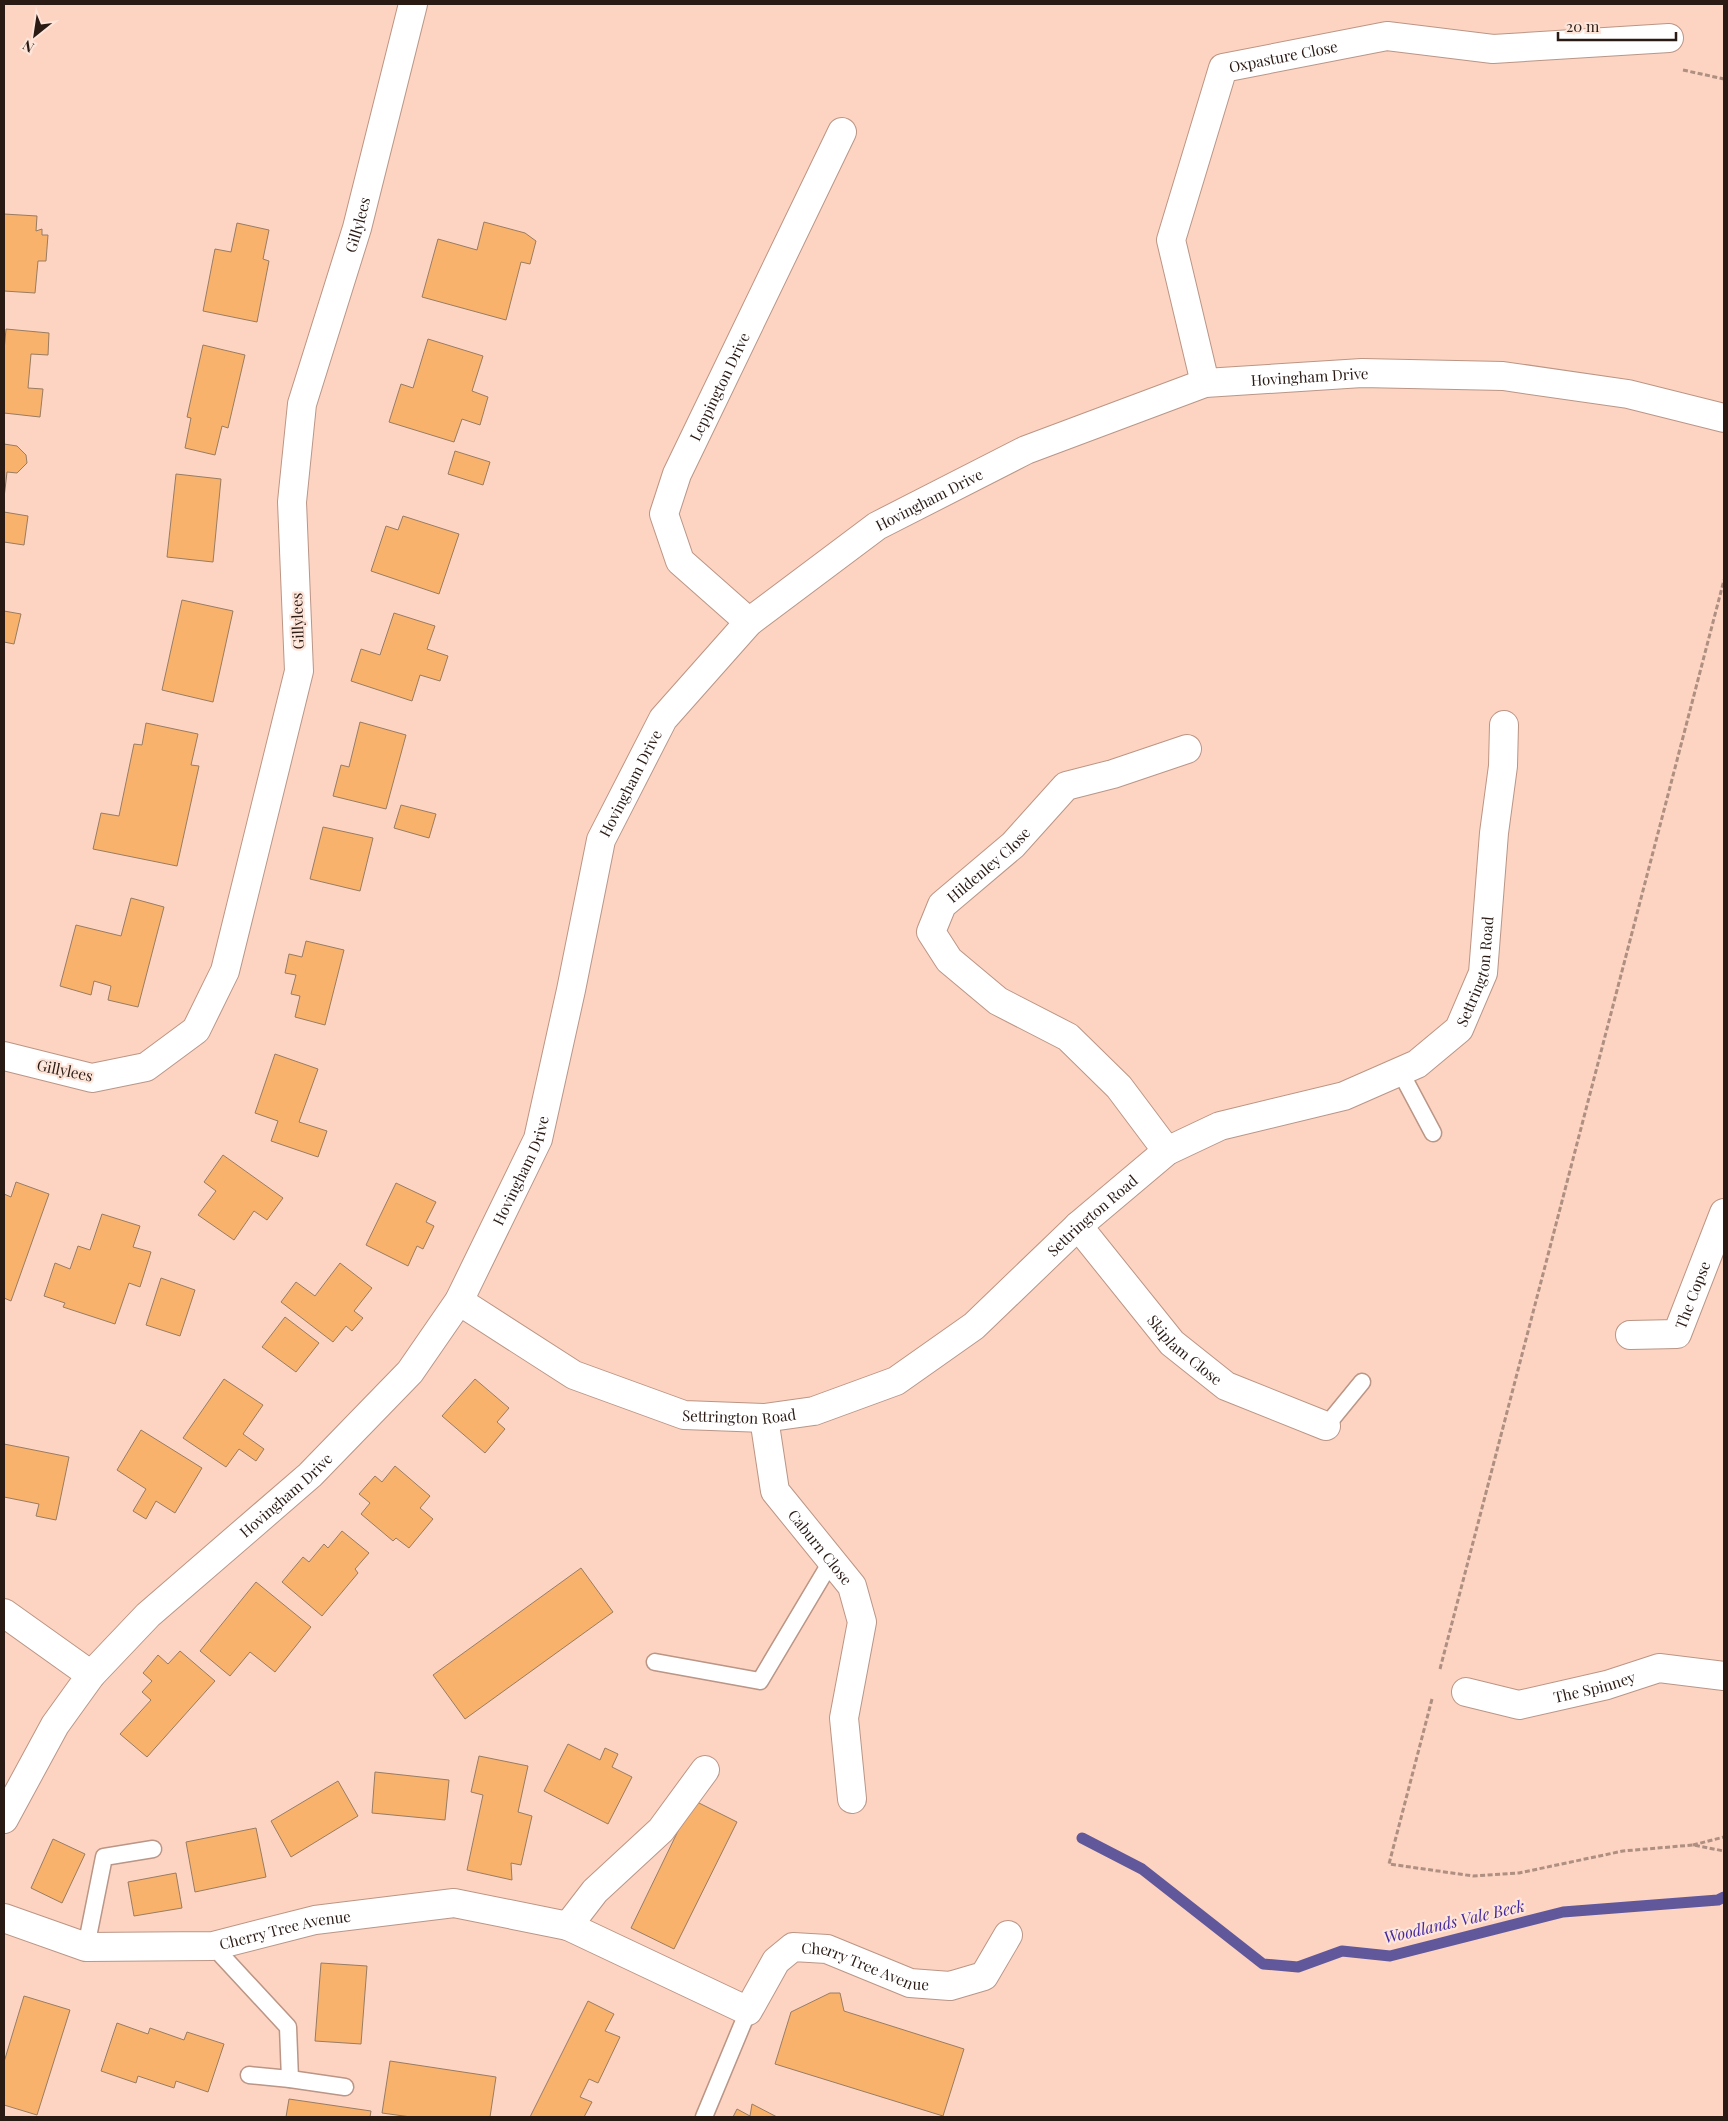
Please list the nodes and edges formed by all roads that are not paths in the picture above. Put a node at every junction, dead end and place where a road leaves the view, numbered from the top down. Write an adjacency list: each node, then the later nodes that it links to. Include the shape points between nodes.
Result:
1 (412, 4): 9 (street, Gillylees, via 356,228 302,404 292,502 299,671 225,971 196,1030 146,1067 92,1078)
2 (1669, 38): 4 (street, Oxpasture Close, via 1493,49 1387,36 1223,68 1170,240)
3 (842, 132): 6 (street, Leppington Drive, via 678,474 664,514 680,561)
4 (1204, 384): 5 (street, Hovingham Drive, via 1362,373 1503,376 1628,394); 6 (street, Hovingham Drive, via 1026,450 877,526)
5 (1724, 418)
6 (749, 622): 15 (street, Hovingham Drive, via 664,719 601,840 538,1139)
7 (1504, 726): 10 (street, Settrington Road, via 1483,973 1459,1028 1417,1064)
8 (1187, 749): 12 (street, Hildenley Close, via 1066,786 1013,845 942,905 931,932 949,960 998,1001 1068,1037 1119,1087)
9 (4, 1056)
10 (1400, 1071): 11 (lane); 12 (street, Settrington Road, via 1344,1096 1220,1126)
11 (1434, 1133)
12 (1167, 1151): 14 (street, Settrington Road)
13 (1724, 1213): 16 (street, The Copse, via 1677,1334)
14 (1078, 1226): 18 (street, Settrington Road, via 974,1326 896,1381 814,1411); 19 (street, Skiplam Close, via 1172,1343 1226,1386)
15 (459, 1301): 18 (street, Settrington Road, via 574,1375 684,1415); 23 (street, Hovingham Drive, via 410,1372 310,1475 148,1616)
16 (1630, 1335)
17 (1362, 1382): 19 (lane)
18 (764, 1418): 20 (street, Caburn Close, via 776,1491)
19 (1326, 1426)
20 (832, 1560): 22 (lane, via 760,1681); 27 (street, Caburn Close, via 852,1586 862,1622 844,1718)
21 (4, 1613): 23 (street)
22 (655, 1662)
23 (91, 1675): 28 (street, Hovingham Drive, via 55,1725)
24 (1724, 1676): 25 (street, The Spinney, via 1659,1668 1607,1685 1519,1705)
25 (1466, 1692)
26 (705, 1770): 31 (street, via 662,1830 595,1891)
27 (852, 1799)
28 (4, 1819)
29 (153, 1849): 34 (lane, via 104,1857)
30 (4, 1918): 34 (street, Cherry Tree Avenue)
31 (568, 1926): 33 (street, Cherry Tree Avenue, via 454,1903 314,1920); 35 (street, Cherry Tree Avenue)
32 (1008, 1935): 35 (street, Cherry Tree Avenue, via 984,1976 950,1986 910,1983 828,1949 793,1947 776,1962)
33 (213, 1946): 34 (street, Cherry Tree Avenue); 37 (lane, via 288,2027)
34 (86, 1947)
35 (748, 2011): 39 (lane)
36 (249, 2075): 37 (lane)
37 (290, 2078): 38 (lane)
38 (345, 2087)
39 (704, 2117)

